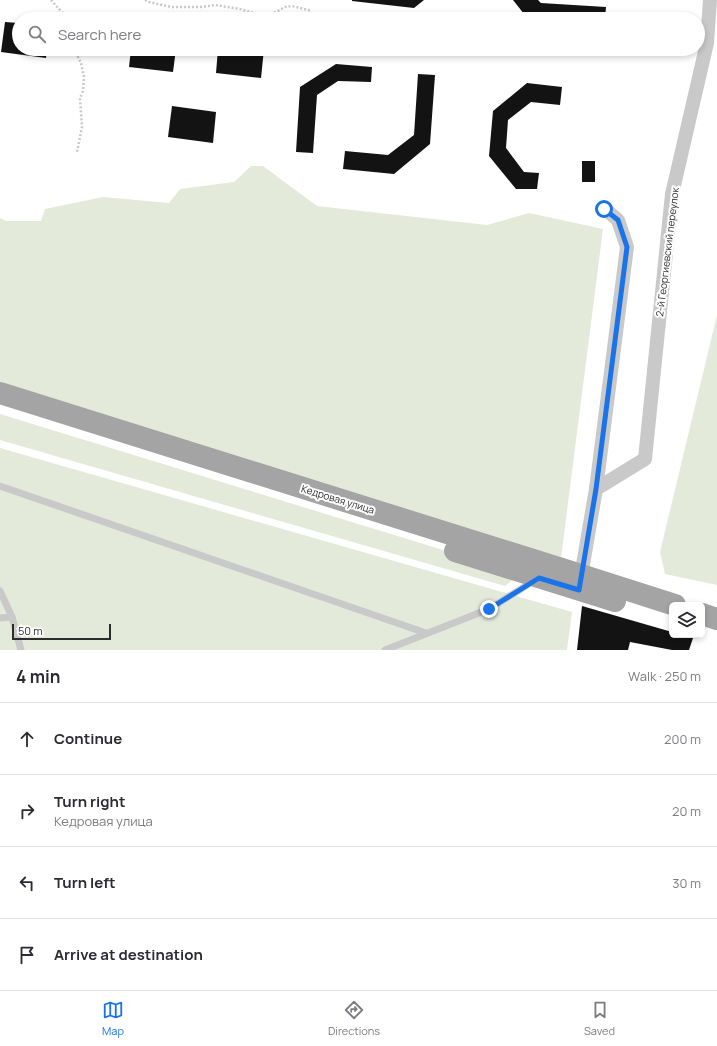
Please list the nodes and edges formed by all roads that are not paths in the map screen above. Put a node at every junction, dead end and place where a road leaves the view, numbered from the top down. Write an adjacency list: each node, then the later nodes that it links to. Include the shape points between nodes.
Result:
1 (710, 0): 2 (street, 2-й Георгиевский переулок)
2 (705, 52)
3 (704, 56): 8 (street, 2-й Георгиевский переулок, via 672,194 645,459)
4 (604, 209): 8 (street, via 618,220 627,247)
5 (0, 393): 10 (main road, Кедровая улица)
6 (0, 408): 9 (main road, Кедровая улица)
7 (0, 486): 19 (lane)
8 (596, 489): 10 (street)
9 (539, 578): 10 (main road, Кедровая улица); 19 (lane, via 489,609)
10 (580, 582): 12 (main road, Кедровая улица); 16 (main road, Кедровая улица)
11 (0, 591): 14 (lane)
12 (669, 604)
13 (705, 615): 17 (main road)
14 (12, 617): 15 (lane); 21 (lane)
15 (0, 618)
16 (669, 618)
17 (717, 619)
18 (705, 629): 20 (main road)
19 (426, 633): 22 (lane)
20 (717, 633)
21 (21, 650)
22 (385, 650)

